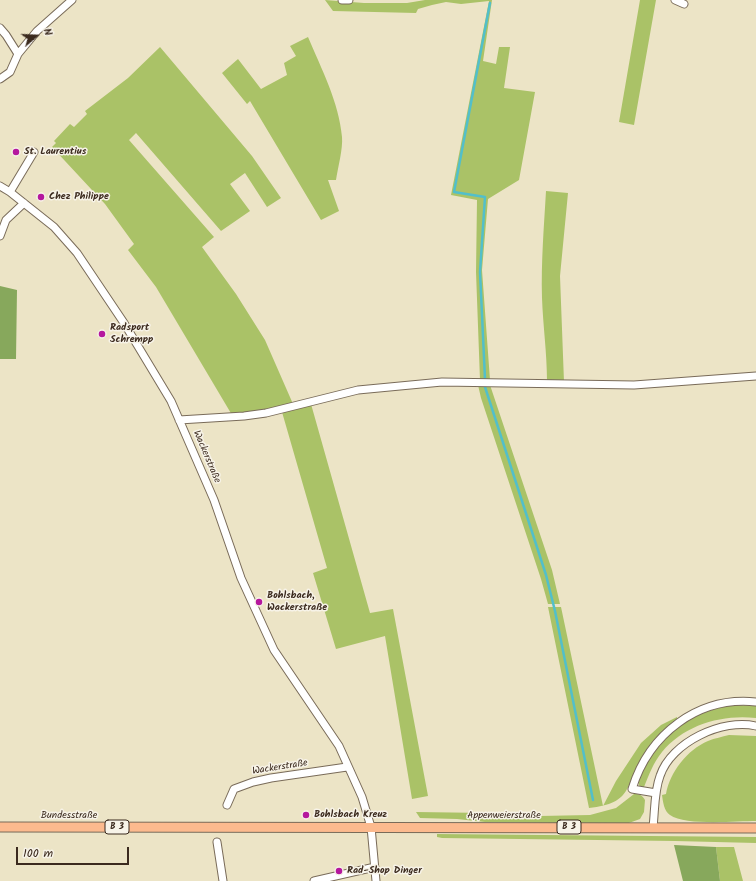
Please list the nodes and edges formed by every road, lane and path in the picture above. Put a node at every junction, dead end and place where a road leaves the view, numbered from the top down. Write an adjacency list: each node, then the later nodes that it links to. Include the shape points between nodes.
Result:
1 (72, 0): 7 (street, via 37,31)
2 (342, 0): 3 (street)
3 (349, 0)
4 (675, 0): 5 (street)
5 (684, 4)
6 (0, 28): 7 (street)
7 (18, 54): 8 (street, via 10,72)
8 (0, 79)
9 (34, 152): 11 (street)
10 (0, 186): 11 (street, Wackerstraße)
11 (10, 192): 12 (street, Wackerstraße)
12 (24, 203): 13 (street, via 6,220); 15 (street, Wackerstraße, via 54,226 77,253 124,323 171,401)
13 (0, 236)
14 (756, 376): 15 (street, via 634,385 436,382 358,390 266,413)
15 (179, 420): 18 (street, Wackerstraße, via 214,500 241,578 274,650 339,746)
16 (756, 702): 19 (street, via 731,702 700,711 675,724 646,756 632,788)
17 (756, 726): 19 (street, via 734,725 696,736 680,747 667,761 660,775)
18 (347, 767): 20 (street, Wackerstraße, via 253,782 234,789); 22 (street, Wackerstraße, via 362,797)
19 (656, 793): 23 (street)
20 (227, 805)
21 (0, 827): 22 (main road, Bundesstraße / B 3)
22 (371, 827): 23 (main road, Appenweierstraße / B 3); 26 (street, Wackerstraße)
23 (653, 828): 24 (main road, Appenweierstraße / B 3)
24 (756, 828)
25 (217, 842): 27 (street)
26 (374, 867): 28 (street); 29 (street, Wackerstraße)
27 (223, 881)
28 (314, 881)
29 (376, 881)

